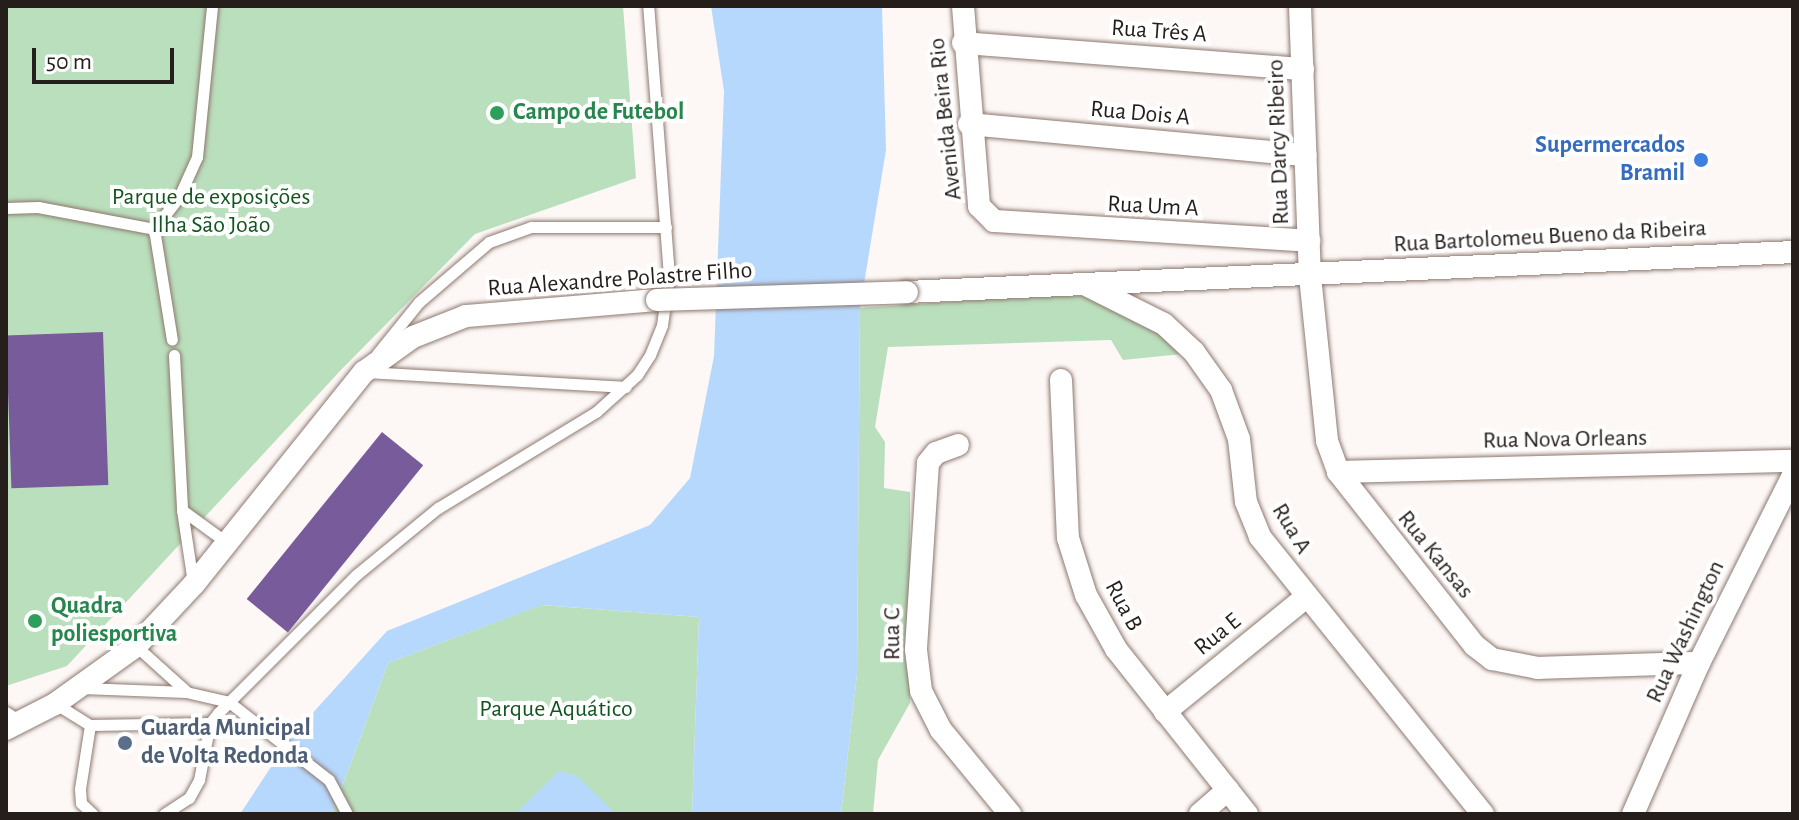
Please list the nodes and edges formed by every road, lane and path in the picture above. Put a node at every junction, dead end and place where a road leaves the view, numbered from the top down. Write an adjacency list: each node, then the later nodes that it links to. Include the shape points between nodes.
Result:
1 (212, 6): 12 (lane, via 197,157 179,197)
2 (648, 6): 11 (lane)
3 (963, 6): 5 (street, Avenida Beira Rio)
4 (1300, 6): 6 (street, Rua Darcy Ribeiro)
5 (963, 43): 6 (street, Rua Três A); 7 (street, Avenida Beira Rio)
6 (1303, 69): 8 (street, Rua Darcy Ribeiro)
7 (969, 124): 8 (street, Rua Dois A); 10 (street, Avenida Beira Rio, via 979,206)
8 (1306, 155): 13 (street, Rua Darcy Ribeiro)
9 (6, 208): 12 (lane, via 38,207)
10 (994, 221): 13 (street, Rua Um A)
11 (666, 227): 19 (lane, via 531,227 489,242 419,302); 21 (lane, via 669,276 662,325 650,355)
12 (154, 229): 17 (lane)
13 (1309, 241): 15 (street, Rua Darcy Ribeiro)
14 (1793, 252): 15 (street, Rua Bartolomeu Bueno da Ribeira)
15 (1310, 276): 16 (street, Rua Alexandre Polastre Filho); 24 (street, Rua Kansas, via 1327,441)
16 (1077, 281): 19 (street, Rua Alexandre Polastre Filho, bridge, via 657,300 466,316 413,337); 29 (street, Rua A, via 1164,324 1194,352 1221,390 1239,439 1246,502 1260,537)
17 (172, 340)
18 (174, 355): 26 (lane)
19 (364, 372): 21 (lane); 27 (street, Rua Alexandre Polastre Filho)
20 (1061, 380): 36 (street, Rua B, via 1068,538 1086,595 1116,649)
21 (626, 387): 34 (lane, via 559,437 438,508 356,575)
22 (958, 445): 44 (street, Rua C, via 936,453 928,463 916,650 921,691 941,730)
23 (1793, 461): 24 (street, Rua Nova Orleans)
24 (1338, 472): 31 (street, Rua Kansas, via 1474,645 1492,659 1538,668)
25 (1793, 475): 31 (street, Rua Washington)
26 (182, 510): 27 (lane); 28 (lane)
27 (226, 542): 28 (street, Rua Alexandre Polastre Filho)
28 (194, 584): 30 (street, Rua Alexandre Polastre Filho)
29 (1305, 598): 36 (street, Rua E); 47 (street, Rua A)
30 (136, 646): 32 (street, Rua Alexandre Polastre Filho); 33 (lane)
31 (1699, 663): 48 (street, Rua Washington)
32 (80, 688): 33 (lane); 35 (street, Rua Alexandre Polastre Filho)
33 (186, 692): 34 (lane)
34 (229, 702): 38 (lane); 43 (lane, via 329,780)
35 (55, 704): 37 (street, Rua Alexandre Polastre Filho); 39 (lane)
36 (1165, 712): 40 (street, Rua B)
37 (11, 721)
38 (210, 723): 39 (lane); 42 (lane, via 199,780 189,798)
39 (90, 725): 41 (lane, via 80,789 81,803)
40 (1228, 790): 45 (street); 46 (street, Rua B)
41 (93, 814)
42 (164, 814)
43 (347, 814)
44 (1010, 814)
45 (1200, 814)
46 (1247, 814)
47 (1483, 814)
48 (1633, 814)

